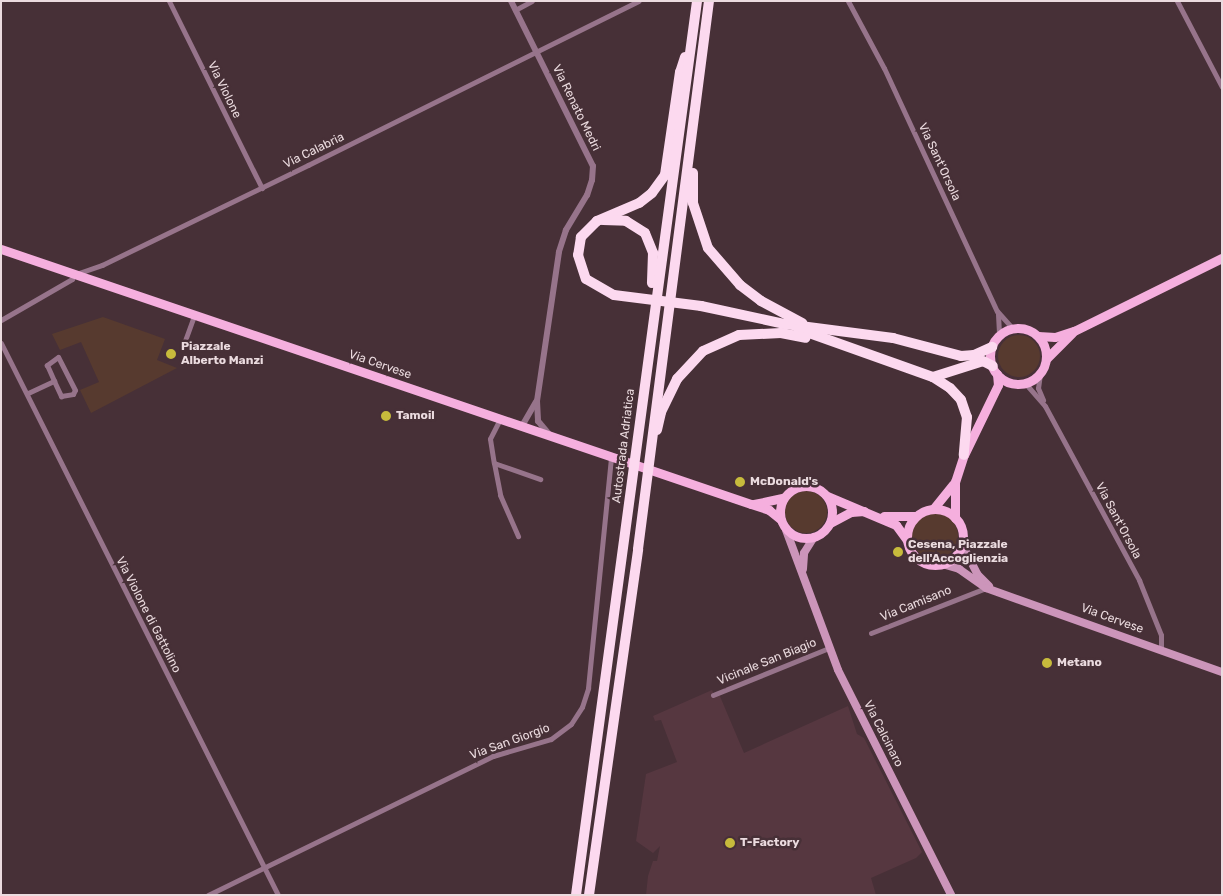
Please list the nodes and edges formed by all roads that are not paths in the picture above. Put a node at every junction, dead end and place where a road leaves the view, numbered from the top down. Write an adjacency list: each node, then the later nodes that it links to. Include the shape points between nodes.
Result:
1 (169, 1): 14 (street, Via Violone)
2 (511, 1): 9 (street, Via Renato Medri)
3 (532, 1): 9 (street)
4 (638, 1): 11 (street, Via Calabria)
5 (697, 1): 10 (highway, Autostrada Adriatica)
6 (709, 1): 13 (highway, Autostrada Adriatica)
7 (848, 1): 20 (street, Via Sant'Orsola, via 884,68)
8 (1177, 1): 12 (street)
9 (515, 10): 11 (street, Via Renato Medri)
10 (693, 37): 15 (highway, via 680,72 665,175 652,193 639,203); 19 (highway, Autostrada Adriatica)
11 (536, 51): 14 (street, Via Calabria); 41 (street, Via Renato Medri, via 593,166 587,194 566,230 559,252)
12 (1222, 87)
13 (694, 112): 24 (highway, via 693,203 708,248 740,285 761,301); 47 (highway, Autostrada Adriatica)
14 (262, 188): 18 (street, Via Calabria, via 102,265)
15 (597, 221): 19 (highway, via 626,220 645,233 653,253); 23 (highway, via 581,237 578,255 586,279 604,292 702,306)
16 (1, 249): 18 (main road, Via Cervese)
17 (1222, 258): 26 (main road)
18 (72, 275): 21 (main road, Via Cervese); 22 (street, Via Calabria, via 72,279)
19 (656, 284): 81 (highway, Autostrada Adriatica)
20 (997, 311): 25 (street, Via Sant'Orsola); 27 (street)
21 (194, 315): 31 (street); 44 (main road, Via Cervese)
22 (1, 320)
23 (785, 324): 24 (highway); 30 (highway)
24 (812, 328): 32 (highway, via 893,338 961,356 974,355)
25 (1013, 328): 27 (main road); 28 (main road, via 1026,329)
26 (1074, 331): 28 (main road, via 1055,337); 33 (main road)
27 (999, 336): 32 (main road)
28 (1038, 336): 33 (main road, via 1046,351)
29 (1, 343): 40 (street, Via Violone di Gattolino)
30 (828, 343): 36 (highway); 47 (highway, via 781,333 739,336 718,342 689,363 677,379)
31 (183, 346)
32 (992, 347): 34 (main road)
33 (1046, 359): 35 (main road)
34 (995, 370): 36 (highway, via 983,361); 39 (main road); 42 (main road, via 998,385)
35 (1040, 374): 38 (main road); 43 (street, via 1038,388)
36 (933, 377): 48 (highway, via 956,394 965,408 968,427)
37 (54, 381): 37 (street, via 61,396 73,394 75,390 58,357 47,365); 40 (street)
38 (1025, 383): 39 (main road); 43 (street, Via Sant'Orsola)
39 (1014, 384): 42 (main road)
40 (28, 393): 78 (street, Via Violone di Gattolino)
41 (537, 401): 45 (street, Via Renato Medri); 46 (street, Via Renato Medri, via 538,421)
42 (988, 403): 48 (main road)
43 (1045, 406): 75 (street, Via Sant'Orsola, via 1140,580 1161,635)
44 (500, 419): 45 (main road, Via Cervese); 50 (street, via 490,439)
45 (522, 426): 46 (main road, Via Cervese)
46 (551, 435): 49 (main road, Via Cervese)
47 (650, 449): 82 (highway, Autostrada Adriatica)
48 (964, 455): 52 (main road)
49 (611, 456): 55 (main road, Via Cervese); 78 (street, Via San Giorgio, via 588,688 582,708 571,724 551,739 493,756)
50 (494, 463): 51 (street); 63 (street, via 500,494)
51 (540, 479)
52 (955, 482): 56 (main road); 59 (main road)
53 (827, 496): 54 (main road, via 808,486 794,488); 57 (main road); 61 (main road, via 832,509)
54 (783, 498): 55 (main road, Via Cervese); 60 (main road)
55 (751, 504): 60 (main road, Via Cervese, via 769,510)
56 (933, 509): 58 (main road); 59 (main road)
57 (873, 513): 58 (main road, via 898,518); 61 (main road, via 851,512); 65 (main road, via 896,525)
58 (916, 516): 65 (main road, via 911,523)
59 (955, 518): 66 (main road, via 960,526)
60 (780, 519): 62 (main road)
61 (830, 522): 64 (main road)
62 (786, 530): 64 (main road, via 799,538); 68 (main road, Via Calcinaro)
63 (518, 536)
64 (814, 537): 68 (main road, Via Calcinaro, via 804,553)
65 (908, 540): 67 (main road, via 919,560)
66 (962, 544): 67 (main road, via 955,557); 71 (main road, Via Cervese, via 976,574)
67 (942, 564): 69 (main road, Via Cervese, via 959,569)
68 (805, 578): 74 (main road, Via Calcinaro)
69 (971, 580): 70 (main road, Via Cervese); 72 (street, Via Camisano)
70 (986, 588): 71 (main road, Via Cervese); 72 (street, Via Camisano)
71 (994, 590): 75 (main road, Via Cervese)
72 (968, 593): 73 (street, Via Camisano)
73 (871, 633)
74 (829, 648): 77 (street, Vicinale San Biagio); 83 (main road, Via Calcinaro)
75 (1161, 650): 76 (main road, Via Cervese)
76 (1222, 672)
77 (713, 695)
78 (264, 867): 79 (street, Via San Giorgio); 80 (street, Via Violone di Gattolino)
79 (208, 895)
80 (278, 895)
81 (576, 895)
82 (589, 895)
83 (951, 895)

